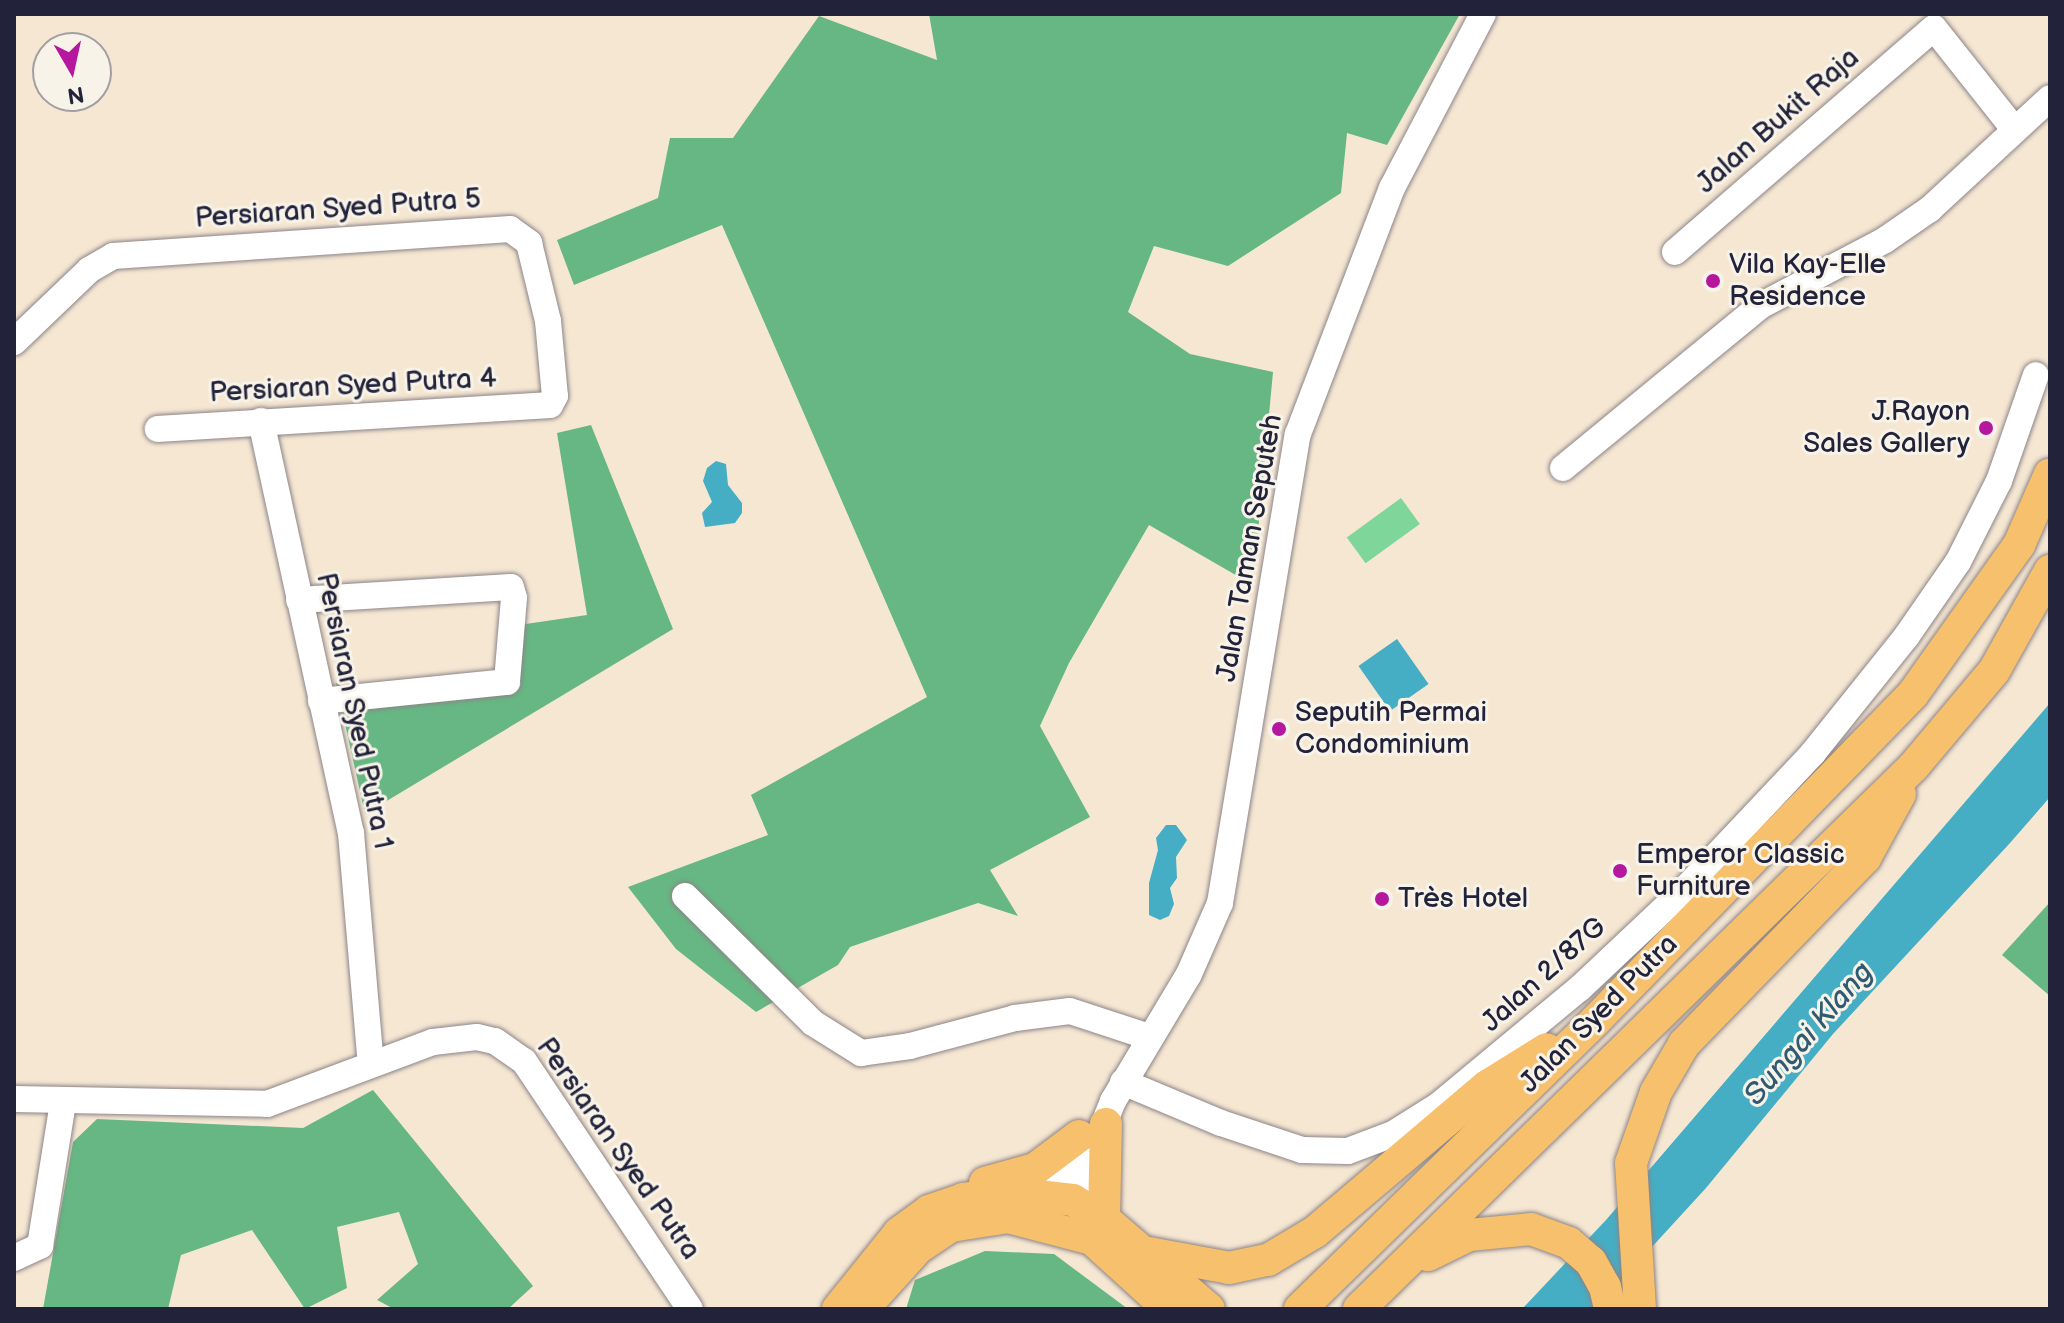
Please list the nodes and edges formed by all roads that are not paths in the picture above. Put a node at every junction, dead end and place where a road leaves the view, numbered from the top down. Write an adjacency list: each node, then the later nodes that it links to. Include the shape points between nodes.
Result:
1 (1483, 14): 20 (street, Jalan Taman Seputeh, via 1392,188 1298,434 1220,903 1189,974)
2 (2050, 98): 3 (street)
3 (2014, 129): 4 (street, Jalan Bukit Raja, via 1934,28); 10 (street, via 1930,209 1885,240 1760,306)
4 (1675, 252)
5 (14, 342): 7 (street, Persiaran Syed Putra 5, via 89,270 113,256 510,229 529,243 548,321 555,396)
6 (2036, 375): 24 (street, Jalan 2/87G, via 1999,481 1958,562 1832,730 1686,888 1475,1078 1393,1134 1348,1151 1302,1150 1221,1123)
7 (550, 405): 8 (street, Persiaran Syed Putra 4)
8 (261, 421): 9 (street, Persiaran Syed Putra 4); 13 (street, Persiaran Syed Putra 1)
9 (158, 429)
10 (1563, 468)
11 (2050, 474): 19 (main road, Jalan Syed Putra, via 2019,545 1913,694)
12 (2050, 571): 16 (main road, Jalan Syed Putra, via 1994,671)
13 (299, 600): 15 (street, Persiaran Syed Putra 1); 15 (street, via 511,587 514,598 507,682)
14 (2050, 616): 16 (main road, via 2012,671)
15 (321, 701): 21 (street, Persiaran Syed Putra 1, via 351,833)
16 (1962, 709): 17 (main road, Jalan Syed Putra)
17 (1914, 766): 32 (main road, Jalan Syed Putra); 43 (main road, via 1865,858 1684,1044 1656,1092 1631,1163)
18 (685, 896): 20 (street, via 813,1023 861,1053 1070,1011)
19 (1595, 1021): 25 (main road, Jalan Syed Putra); 30 (main road, via 1487,1086 1315,1232 1268,1260 1229,1268)
20 (1149, 1037): 24 (street, Jalan Taman Seputeh)
21 (371, 1064): 23 (street, Persiaran Syed Putra, via 267,1104); 35 (street, Persiaran Syed Putra, via 459,1037 510,1048 524,1061)
22 (14, 1099): 23 (street, Persiaran Syed Putra)
23 (63, 1103): 31 (street, via 40,1246)
24 (1105, 1111): 26 (street, Jalan Taman Seputeh); 27 (main road, via 1035,1169 952,1195); 29 (main road)
25 (1469, 1144): 39 (main road); 40 (main road, Jalan Syed Putra)
26 (1060, 1202): 27 (main road, via 989,1195); 28 (main road); 29 (main road)
27 (929, 1211): 36 (main road, via 899,1233)
28 (1008, 1217): 29 (main road); 33 (main road, via 951,1226)
29 (1098, 1229): 30 (main road); 34 (main road)
30 (1143, 1252): 34 (main road)
31 (14, 1258)
32 (1401, 1269): 41 (main road, Jalan Syed Putra); 42 (main road, via 1469,1235 1531,1229 1569,1243 1591,1262)
33 (888, 1276): 37 (main road); 38 (main road)
34 (1192, 1305)
35 (690, 1309)
36 (838, 1309)
37 (864, 1309)
38 (880, 1309)
39 (1275, 1309)
40 (1300, 1309)
41 (1359, 1309)
42 (1610, 1309)
43 (1640, 1309)

